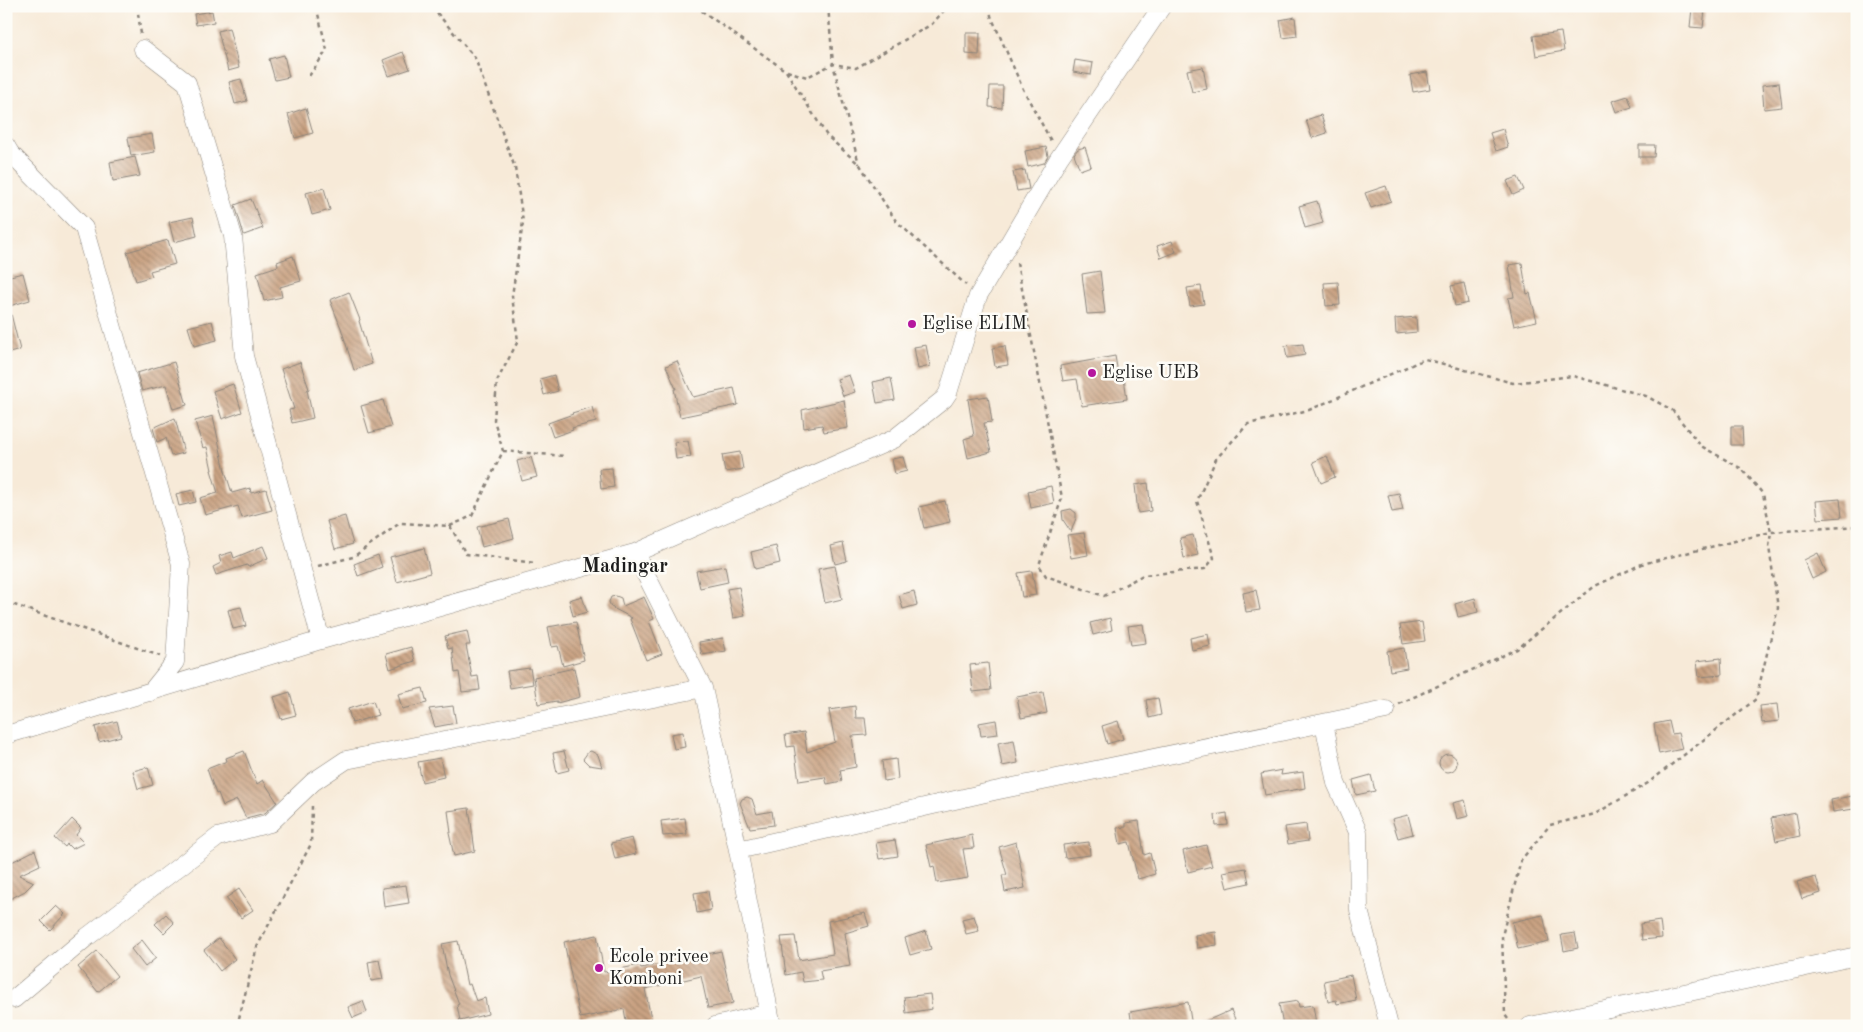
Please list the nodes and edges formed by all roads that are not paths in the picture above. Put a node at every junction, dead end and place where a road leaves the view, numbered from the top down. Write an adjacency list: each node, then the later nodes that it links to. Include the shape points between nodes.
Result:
1 (1162, 6): 4 (street, via 1059,158 978,296 944,399 894,439)
2 (143, 49): 5 (street, via 187,83 233,236 244,356)
3 (6, 146): 7 (street, via 84,228 181,564 175,662)
4 (635, 553): 5 (street); 6 (street)
5 (321, 640): 7 (street)
6 (703, 688): 11 (street); 13 (street, via 346,760 313,782 270,823 218,837 87,937)
7 (150, 692): 10 (street)
8 (1386, 710): 9 (street)
9 (1324, 723): 11 (street, via 994,791); 16 (street, via 1336,783 1358,832 1359,910)
10 (6, 735)
11 (738, 850): 14 (street)
12 (1857, 956): 17 (street)
13 (14, 999)
14 (771, 1020): 15 (street)
15 (715, 1026)
16 (1389, 1026)
17 (1530, 1026)

